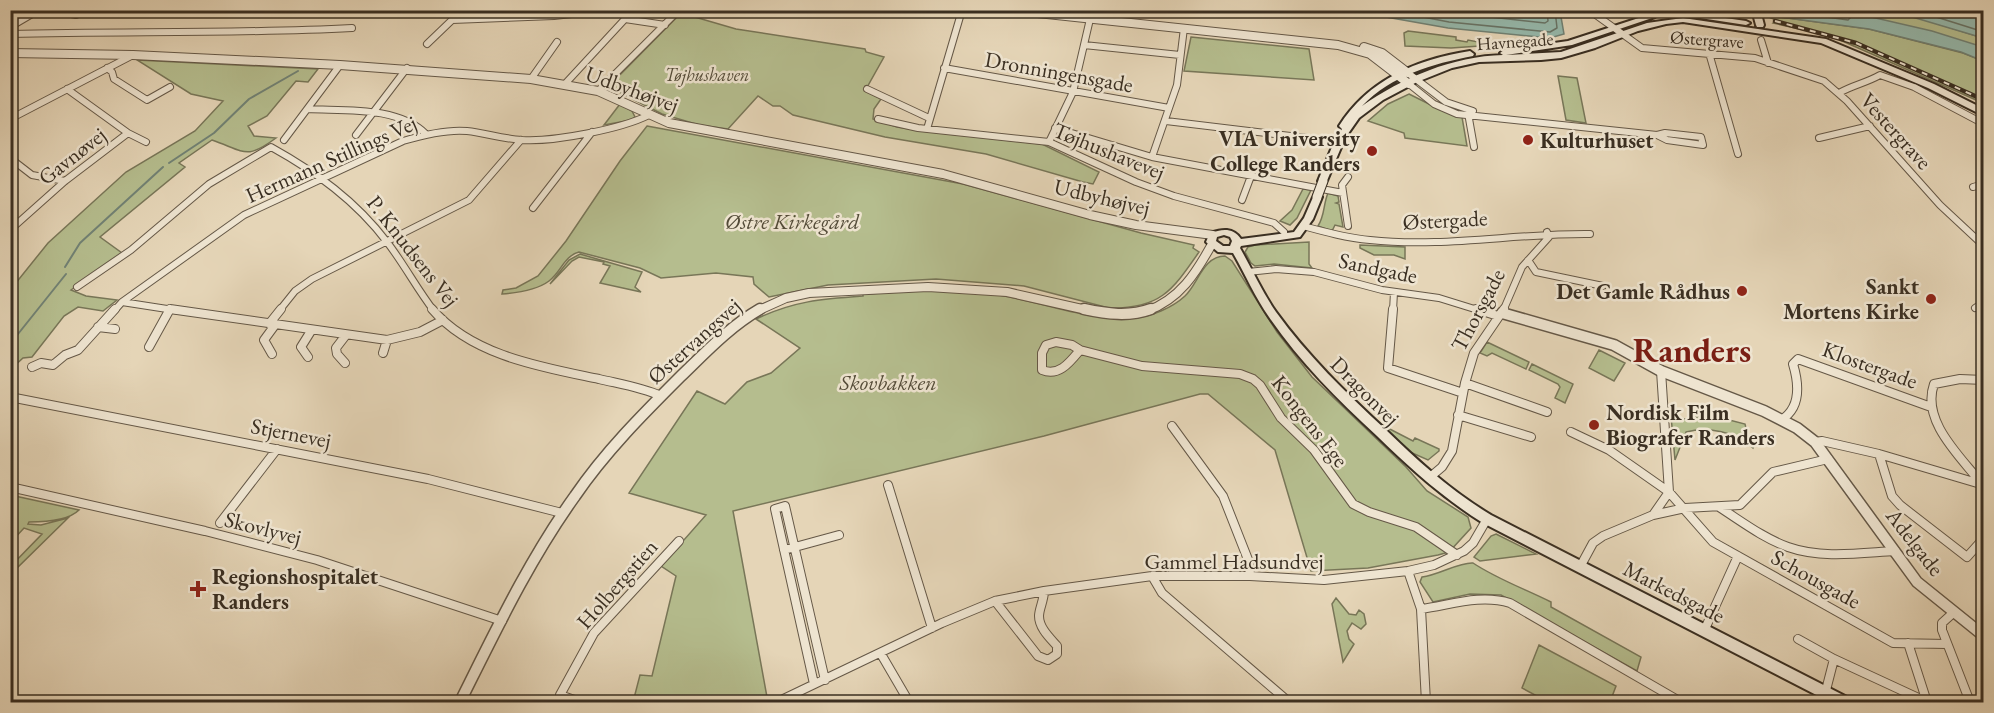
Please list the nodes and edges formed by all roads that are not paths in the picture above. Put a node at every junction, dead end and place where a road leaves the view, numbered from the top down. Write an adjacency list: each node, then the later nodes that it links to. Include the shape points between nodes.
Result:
1 (39, 10): 13 (street)
2 (53, 10): 10 (street)
3 (607, 10): 21 (street, via 452,20)
4 (962, 10): 31 (street)
5 (1009, 10): 11 (street)
6 (1589, 10): 14 (street, Østergrave)
7 (679, 11): 12 (street)
8 (1756, 12): 17 (main road)
9 (1746, 13): 17 (main road)
10 (76, 15)
11 (1090, 19): 16 (street); 22 (street)
12 (665, 25): 35 (street, via 625,19); 39 (street)
13 (10, 27)
14 (1614, 27): 17 (main road, Havnegade, via 1668,14 1699,15); 18 (street, Østergrave); 32 (main road, Havnegade, via 1556,46 1443,58)
15 (352, 28): 19 (street, via 252,33)
16 (1184, 28): 26 (street); 32 (street, via 1338,45 1367,52)
17 (1758, 29): 18 (main road, Havnegade, via 1683,20 1644,25); 27 (street); 42 (main road, via 1838,41); 46 (main road, via 1833,44)
18 (1623, 33): 24 (street, Østergrave, via 1642,48); 34 (main road, Havnegade, via 1562,55 1460,62)
19 (10, 34)
20 (557, 42): 33 (street)
21 (427, 44)
22 (1084, 45): 26 (street); 40 (street)
23 (10, 53): 25 (street, Udbyhøjvej)
24 (1709, 53): 27 (street, Østergrave); 69 (street)
25 (133, 55): 28 (street, Udbyhøjvej); 29 (street)
26 (1180, 55): 43 (street, via 1177,85)
27 (1768, 63): 41 (street, Vestergrave, via 1824,81)
28 (340, 65): 30 (street, Udbyhøjvej); 44 (street)
29 (107, 68): 36 (street, via 114,79 147,100); 38 (street)
30 (407, 68): 33 (street, Udbyhøjvej); 47 (street)
31 (944, 68): 40 (street, Dronningensgade); 49 (street)
32 (1404, 75): 34 (street); 67 (main road, Havnegade, via 1358,102)
33 (531, 80): 35 (street, Udbyhøjvej)
34 (1413, 82): 45 (street); 67 (main road, Havnegade, via 1362,111)
35 (564, 85): 39 (street, Udbyhøjvej)
36 (170, 87)
37 (867, 88): 49 (street)
38 (67, 90): 50 (street); 58 (street, Gavnøvej)
39 (598, 91): 48 (street, Udbyhøjvej)
40 (1073, 92): 43 (street, Dronningensgade); 55 (street)
41 (1839, 93): 53 (street, via 1880,75 1914,87); 54 (street, Vestergrave)
42 (1983, 106)
43 (1169, 108): 52 (street)
44 (308, 109): 47 (street); 63 (street)
45 (1468, 113): 61 (street); 68 (street)
46 (1983, 113)
47 (371, 114): 59 (street, via 411,122); 60 (street)
48 (649, 116): 57 (street, Hermann Stillings Vej); 88 (street, Udbyhøjvej, via 943,174 1090,215 1194,233)
49 (929, 118): 56 (street)
50 (10, 119)
51 (878, 119): 56 (street, Tøjhushavevej)
52 (1166, 121): 67 (street, via 1324,140); 70 (street)
53 (1983, 124)
54 (1870, 126): 62 (street); 90 (street, Vestergrave, via 1940,205)
55 (1056, 128): 66 (street); 70 (street)
56 (927, 129): 66 (street, Tøjhushavevej)
57 (592, 131): 64 (street, Hermann Stillings Vej); 80 (street)
58 (128, 133): 65 (street, Gavnøvej); 75 (street, Gavnøvej)
59 (426, 134): 64 (street, Hermann Stillings Vej, via 465,131); 73 (street, Hermann Stillings Vej)
60 (356, 135)
61 (1657, 135): 61 (street, via 1666,140 1703,145 1701,137 1665,132)
62 (1819, 138)
63 (284, 140)
64 (521, 140): 87 (street, via 469,200)
65 (146, 142)
66 (1049, 142): 84 (street, Tøjhushavevej, via 1136,182 1276,224)
67 (1335, 147): 81 (main road, bridge)
68 (1474, 147)
69 (1738, 154)
70 (1152, 157): 72 (street)
71 (10, 158): 75 (street, via 32,175)
72 (1251, 176): 78 (street); 79 (street)
73 (323, 177): 87 (street, P. Knudsens Vej, via 364,213); 94 (street, P. Knudsens Vej, via 271,147 209,184 131,249); 96 (street, Hermann Stillings Vej, via 244,215)
74 (1348, 177): 78 (street, via 1342,185)
75 (65, 181): 83 (street, Gavnøvej)
76 (1983, 184): 77 (street)
77 (1973, 187)
78 (1343, 193): 82 (street)
79 (1242, 200)
80 (533, 208)
81 (1303, 226): 84 (main road); 85 (street, Østergade, via 1338,237 1385,242); 89 (main road, via 1290,237)
82 (1348, 226)
83 (10, 230)
84 (1284, 232): 89 (main road)
85 (1547, 232): 86 (street, Østergade); 91 (street, Thorsgade, via 1549,237)
86 (1590, 234)
87 (387, 242): 101 (street, P. Knudsens Vej, via 424,299); 102 (street, via 303,284)
88 (1213, 242): 89 (main road); 89 (main road, via 1224,232); 119 (street, Østervangsvej, via 1188,284 1168,302 1142,312 1097,312 1031,295 940,286 820,292 774,302 740,323)
89 (1234, 245): 92 (main road, Dragonvej)
90 (1983, 246)
91 (1528, 260): 93 (street, via 1536,272); 100 (street, Thorsgade)
92 (1246, 268): 95 (street, Sandgade, via 1294,269); 132 (main road, Dragonvej, via 1271,312 1302,354)
93 (1603, 286)
94 (77, 287)
95 (1394, 292): 100 (street, Sandgade, via 1439,298); 118 (street, via 1388,368)
96 (122, 302): 99 (street); 103 (street, Hermann Stillings Vej)
97 (1983, 302): 98 (street)
98 (1975, 308)
99 (170, 309): 102 (street); 108 (street)
100 (1500, 315): 115 (street, Adelgade, via 1614,345); 117 (street, Thorsgade, via 1474,353)
101 (443, 320): 107 (street, via 420,332); 119 (street, P. Knudsens Vej, via 473,341 504,354)
102 (272, 325): 105 (street); 111 (street, via 264,340)
103 (98, 327): 104 (street); 114 (street, Hermann Stillings Vej, via 78,350 53,365 41,363)
104 (115, 329)
105 (311, 331): 106 (street); 112 (street, via 301,346)
106 (346, 335): 107 (street); 113 (street, via 336,348)
107 (387, 340): 110 (street)
108 (149, 347)
109 (1080, 350): 109 (street, Kongens Ege, via 1048,342 1043,350 1042,370 1056,372); 149 (street, Kongens Ege, via 1142,366 1253,379 1281,418 1314,450 1353,504 1416,527)
110 (383, 353)
111 (272, 354)
112 (308, 357)
113 (345, 363)
114 (32, 367)
115 (1661, 371): 124 (street, Adelgade); 136 (street)
116 (1983, 380): 121 (street, via 1934,384)
117 (1465, 383): 118 (street, Thorsgade); 122 (street)
118 (1463, 393): 123 (street, Thorsgade)
119 (661, 396): 139 (street, Østervangsvej, via 620,439)
120 (10, 397): 129 (street, Stjernevej)
121 (1931, 408): 124 (street, Klostergade, via 1813,363 1795,360 1796,402); 134 (street, via 1937,426)
122 (1547, 412)
123 (1458, 415): 127 (street); 132 (street, Thorsgade, via 1452,451 1442,467)
124 (1781, 420): 128 (street, Adelgade)
125 (1172, 426): 154 (street, via 1223,496 1249,562)
126 (1571, 432): 136 (street, Schousgade, via 1609,450)
127 (1531, 437)
128 (1813, 443): 130 (street, via 1822,441); 131 (street, Adelgade)
129 (277, 449): 139 (street, Stjernevej, via 428,479); 142 (street)
130 (1879, 453): 134 (street); 144 (street, via 1892,496 1900,505 1967,557)
131 (1828, 459): 137 (street, via 1773,472 1740,505); 148 (street, Adelgade)
132 (1429, 477): 141 (main road, Dragonvej)
133 (888, 485): 160 (street)
134 (1983, 485)
135 (10, 487): 159 (street, Skovlyvej, via 317,560)
136 (1669, 492): 138 (street, Schousgade); 140 (street)
137 (1719, 507): 138 (street); 148 (street, via 1796,550)
138 (1685, 508): 140 (street); 150 (street, Schousgade, via 1713,542)
139 (562, 513): 159 (street, Østervangsvej)
140 (1653, 515): 151 (street, via 1593,543)
141 (1488, 519): 149 (street, Gammel Hadsundvej, via 1473,543); 151 (main road, Markedsgade)
142 (220, 522)
143 (839, 535): 146 (street)
144 (1983, 538)
145 (679, 541): 172 (street, Holbergstien, via 594,633 560,695)
146 (794, 547): 147 (street); 147 (street, via 785,506 775,509); 168 (street)
147 (784, 550): 169 (street)
148 (1895, 551): 158 (street, Adelgade, via 1917,582)
149 (1457, 555): 152 (street, Gammel Hadsundvej)
150 (1738, 556): 161 (street); 164 (street, Schousgade, via 1893,643)
151 (1580, 567): 161 (main road, Markedsgade)
152 (1408, 571): 154 (street, Gammel Hadsundvej, via 1324,580); 157 (street)
153 (1152, 576): 154 (street, Gammel Hadsundvej); 155 (street, Gammel Hadsundvej); 175 (street, via 1162,593)
154 (1250, 576)
155 (1044, 591): 156 (street, Gammel Hadsundvej); 156 (street, via 1041,624 1057,646 1057,654 1048,660 1038,656)
156 (995, 601): 160 (street, Gammel Hadsundvej)
157 (1420, 609): 176 (street); 177 (street, via 1496,597)
158 (1953, 613): 162 (street, Adelgade); 165 (street, via 1942,623)
159 (502, 621): 171 (street, Østervangsvej)
160 (932, 628): 166 (street, Gammel Hadsundvej)
161 (1704, 631): 170 (main road, Markedsgade)
162 (1983, 636)
163 (1798, 639): 167 (street)
164 (1908, 643): 165 (street, Schousgade); 179 (street)
165 (1947, 644): 180 (street)
166 (881, 654): 168 (street, Gammel Hadsundvej); 174 (street)
167 (1834, 659): 170 (street); 179 (street)
168 (825, 680): 169 (street, Gammel Hadsundvej)
169 (814, 684): 173 (street, Gammel Hadsundvej)
170 (1826, 694): 178 (main road, Markedsgade)
171 (460, 702)
172 (580, 702)
173 (777, 702)
174 (909, 702)
175 (1289, 702)
176 (1426, 702)
177 (1681, 702)
178 (1842, 702)
179 (1927, 702)
180 (1970, 702)

